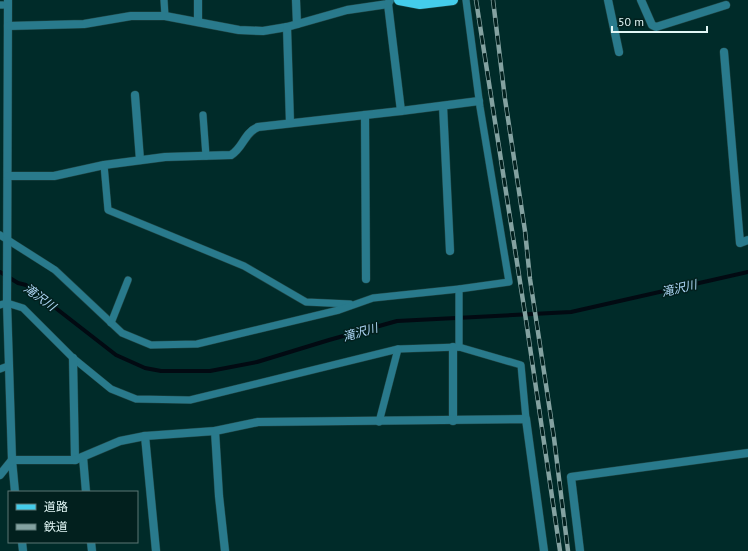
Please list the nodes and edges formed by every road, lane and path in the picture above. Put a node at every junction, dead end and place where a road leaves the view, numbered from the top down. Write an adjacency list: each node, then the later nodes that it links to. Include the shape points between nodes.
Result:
1 (164, 0): 12 (lane)
2 (198, 0): 13 (street)
3 (296, 0): 14 (street)
4 (400, 0): 5 (main road, via 420,4)
5 (454, 0)
6 (466, 0): 20 (lane)
7 (608, 0): 17 (street)
8 (641, 0): 11 (street, via 652,25 656,27)
9 (389, 2): 14 (street); 22 (street)
10 (5, 3): 15 (street)
11 (726, 5)
12 (165, 16): 13 (street); 15 (street, via 131,16 84,24)
13 (198, 21): 16 (street, via 239,30 263,31)
14 (296, 24): 16 (street)
15 (8, 26): 28 (street)
16 (287, 27): 25 (street)
17 (619, 52)
18 (724, 52): 32 (street, via 740,242)
19 (135, 95): 27 (street)
20 (479, 101): 21 (street); 36 (lane, via 509,282)
21 (443, 106): 22 (street); 33 (street)
22 (401, 111): 24 (street)
23 (203, 115): 26 (lane)
24 (365, 115): 25 (street); 34 (street)
25 (290, 123): 26 (street, via 252,129 236,152 231,155)
26 (206, 156): 27 (street)
27 (140, 160): 29 (street)
28 (4, 161): 30 (street)
29 (104, 165): 30 (street, via 54,176); 38 (lane, via 108,210 244,266 306,302)
30 (8, 176): 31 (street)
31 (3, 238): 37 (street); 39 (lane, via 56,270)
32 (748, 240)
33 (450, 251)
34 (366, 279)
35 (128, 280): 39 (lane)
36 (459, 289): 38 (lane, via 373,298); 40 (lane)
37 (2, 303): 42 (lane, via 23,308); 43 (street)
38 (356, 304): 39 (lane, via 197,344 151,346 122,333)
39 (111, 323)
40 (456, 347): 41 (lane); 45 (lane, via 521,365); 46 (street)
41 (398, 349): 42 (lane, via 190,400 136,399 111,389); 47 (lane)
42 (73, 358): 53 (street)
43 (8, 366): 44 (lane); 52 (street)
44 (0, 369)
45 (526, 419): 46 (street); 59 (street)
46 (453, 421): 47 (street)
47 (379, 422): 48 (street, via 258,422)
48 (215, 431): 49 (street); 58 (street)
49 (145, 436): 51 (street, via 120,441); 57 (street)
50 (748, 453): 60 (street, via 571,477)
51 (83, 457): 53 (street); 56 (street)
52 (12, 460): 53 (street); 54 (street); 55 (street)
53 (75, 460)
54 (0, 475)
55 (15, 491)
56 (86, 491)
57 (156, 551)
58 (225, 551)
59 (544, 551)
60 (580, 551)

